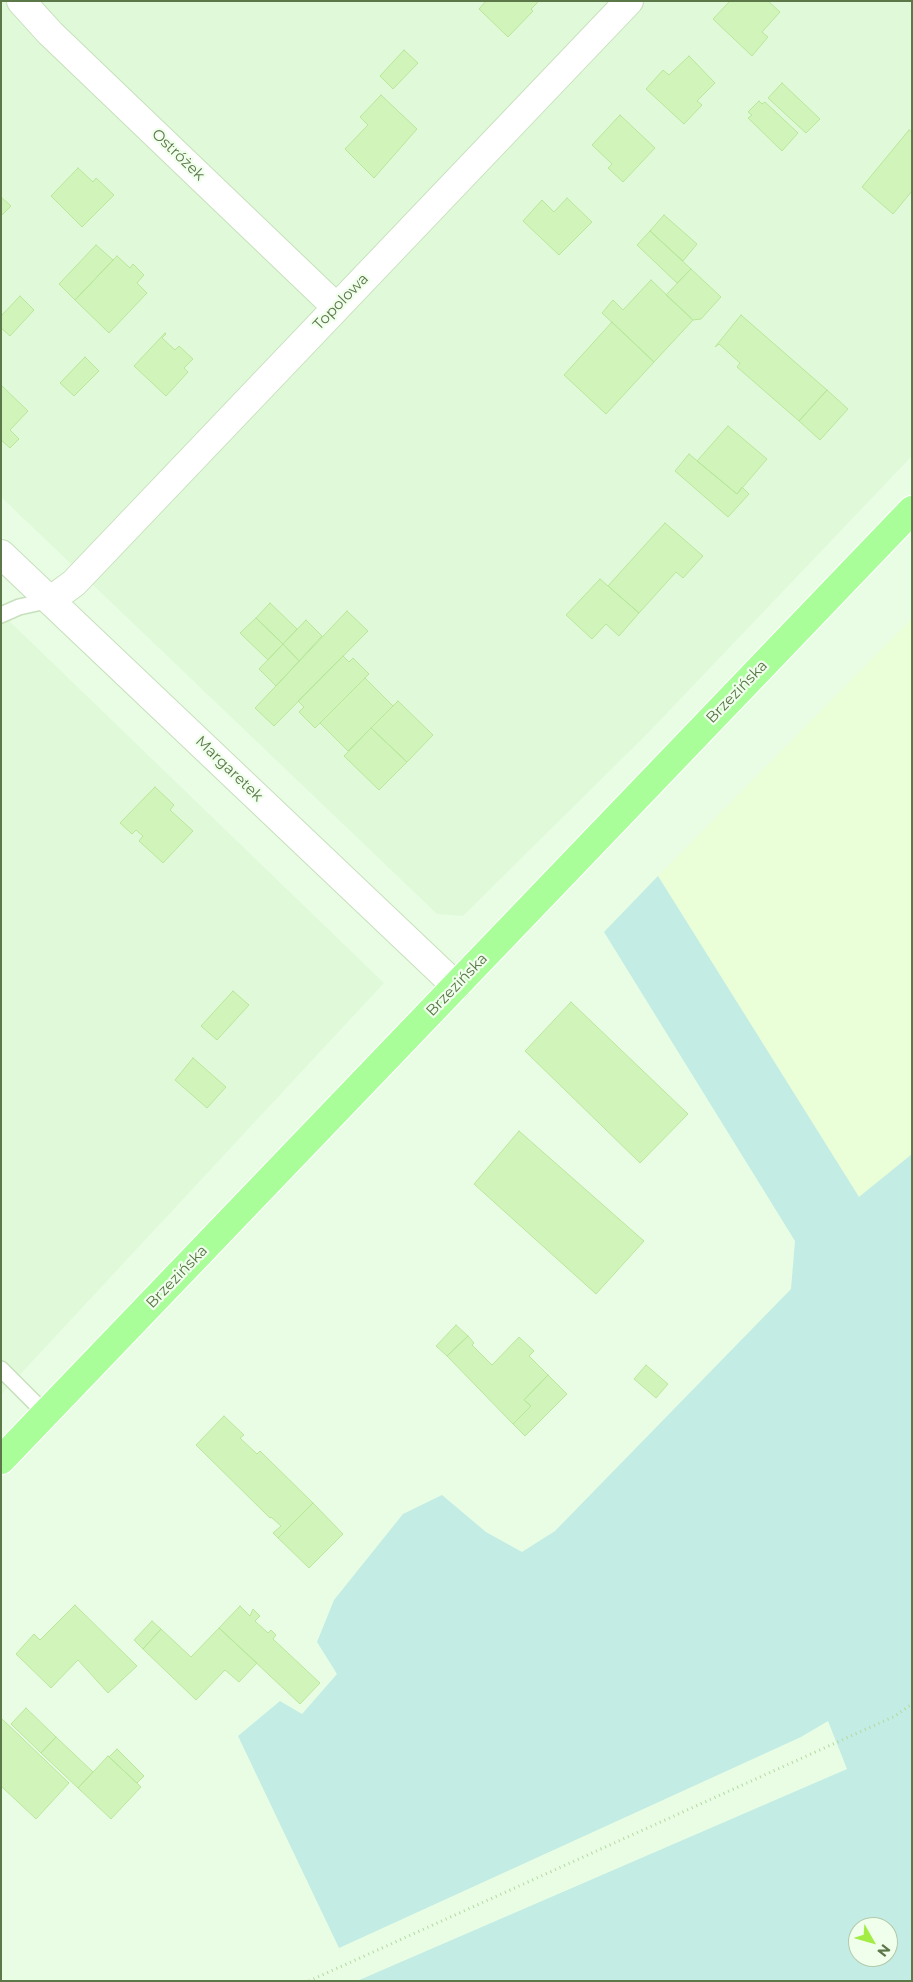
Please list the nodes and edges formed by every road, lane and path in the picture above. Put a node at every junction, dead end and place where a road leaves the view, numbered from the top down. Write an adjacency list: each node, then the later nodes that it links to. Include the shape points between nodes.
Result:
1 (21, 1): 3 (street, Ostróżek)
2 (628, 1): 3 (street, Topolowa)
3 (336, 307): 6 (street, Topolowa, via 74,583)
4 (912, 510): 8 (main road, Brzezińska)
5 (1, 554): 6 (street, Margaretek)
6 (51, 600): 7 (lane); 8 (street, Margaretek)
7 (1, 615)
8 (456, 986): 10 (main road, Brzezińska)
9 (1, 1369): 10 (lane)
10 (46, 1414): 11 (main road, Brzezińska)
11 (1, 1460)
12 (912, 1704): 13 (path, via 895,1716)
13 (309, 1981)

